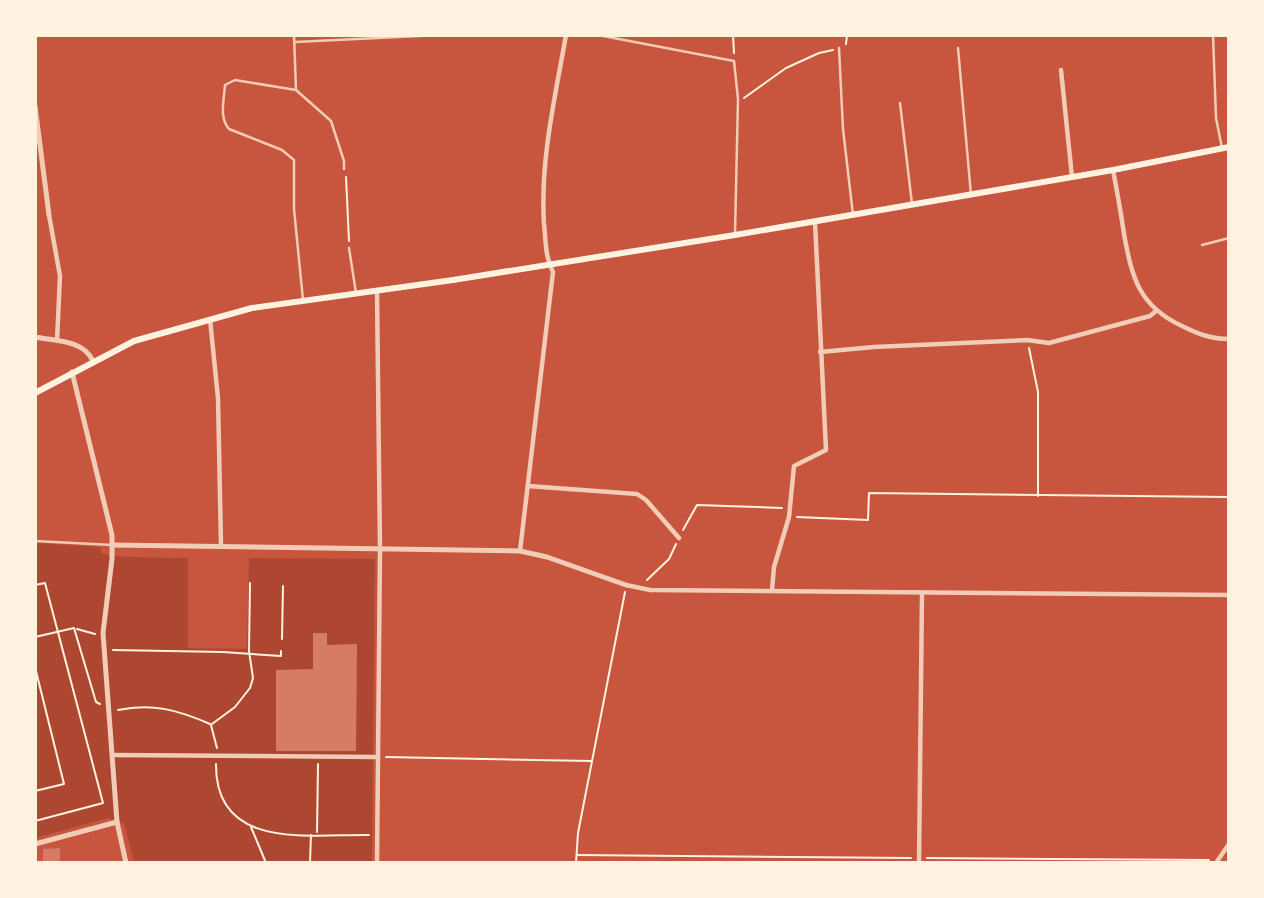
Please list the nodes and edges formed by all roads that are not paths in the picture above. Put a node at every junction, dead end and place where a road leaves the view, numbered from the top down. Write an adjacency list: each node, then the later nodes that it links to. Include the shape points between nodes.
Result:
1 (294, 35): 6 (lane)
2 (440, 35): 6 (lane)
3 (566, 35): 26 (street, via 544,164)
4 (598, 35): 22 (lane, via 734,61 738,99)
5 (1213, 35): 13 (lane, via 1216,118)
6 (295, 42): 10 (lane)
7 (839, 48): 20 (lane)
8 (958, 48): 17 (lane)
9 (1062, 70): 16 (street)
10 (296, 90): 14 (lane, via 331,121); 29 (lane, via 229,81 223,117 229,129 282,150 294,160)
11 (900, 103): 18 (lane)
12 (35, 106): 19 (street)
13 (1226, 148): 15 (main road)
14 (344, 169)
15 (1113, 170): 16 (main road); 30 (street, via 1130,267)
16 (1072, 177): 17 (main road)
17 (971, 195): 18 (main road)
18 (912, 204): 20 (main road)
19 (49, 215): 34 (street, via 60,276)
20 (853, 215): 21 (main road)
21 (815, 222): 22 (main road); 35 (street)
22 (735, 235): 26 (main road)
23 (1229, 238): 24 (lane)
24 (1202, 245)
25 (349, 248): 28 (lane)
26 (549, 265): 27 (main road); 39 (street, via 553,272)
27 (377, 290): 28 (main road); 44 (street)
28 (356, 293): 29 (main road)
29 (303, 300): 31 (main road)
30 (1156, 311): 33 (street, via 1202,335); 35 (street, via 1049,342)
31 (210, 319): 36 (main road, via 134,341); 43 (street, via 218,398)
32 (35, 337): 34 (street)
33 (1229, 339)
34 (57, 341): 36 (street, via 83,348)
35 (820, 352): 47 (street, via 826,450 794,466 789,517)
36 (93, 362): 37 (main road)
37 (72, 372): 38 (main road); 42 (street)
38 (35, 393)
39 (528, 486): 40 (street, via 636,494); 45 (street)
40 (678, 537)
41 (35, 541): 42 (lane)
42 (113, 545): 43 (street); 50 (street, via 103,633)
43 (220, 545): 44 (street)
44 (380, 549): 45 (street); 51 (street)
45 (520, 551): 46 (street)
46 (626, 584): 47 (street, via 650,590)
47 (772, 590): 48 (street)
48 (922, 594): 49 (street); 55 (street)
49 (1229, 595)
50 (112, 755): 51 (street); 52 (street)
51 (377, 757): 58 (street)
52 (117, 822): 53 (street); 57 (street)
53 (35, 844)
54 (1229, 844): 56 (street)
55 (918, 860)
56 (1216, 862)
57 (126, 863)
58 (377, 863)

